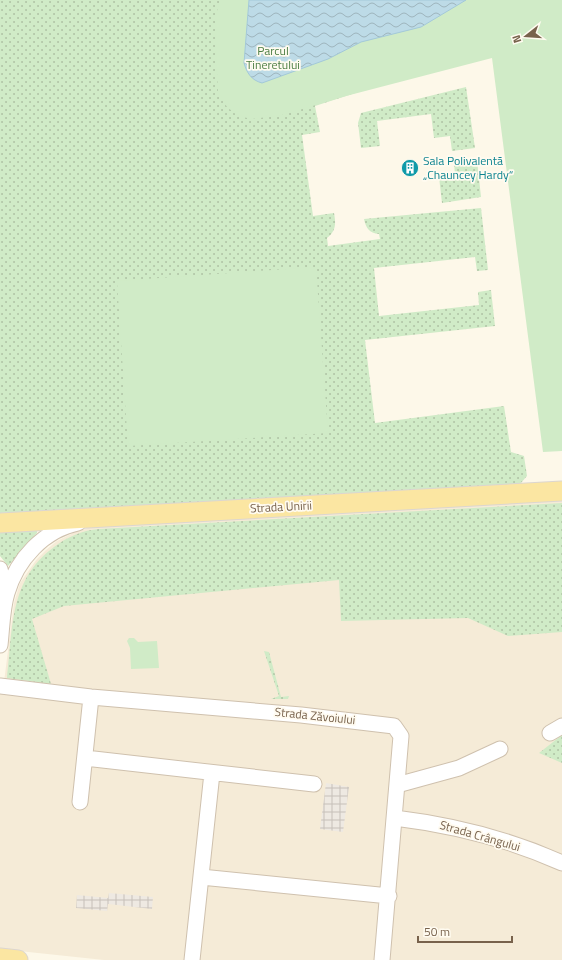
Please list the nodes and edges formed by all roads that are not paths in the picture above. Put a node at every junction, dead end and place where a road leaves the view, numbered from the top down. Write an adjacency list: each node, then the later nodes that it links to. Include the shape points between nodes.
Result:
1 (562, 491): 2 (main road, Strada Unirii)
2 (101, 518): 3 (main road, Strada Unirii); 5 (street, via 60,529 44,538 23,561)
3 (0, 523)
4 (0, 569): 5 (street)
5 (6, 593): 6 (street)
6 (0, 645)
7 (0, 686): 8 (street, Strada Zăvoiului)
8 (91, 697): 10 (street); 13 (street, Strada Zăvoiului, via 390,724 398,729 401,736)
9 (500, 749): 13 (street, via 459,768)
10 (85, 758): 11 (street); 14 (street)
11 (212, 772): 12 (street); 17 (street)
12 (314, 784)
13 (397, 785): 15 (street, Strada Zăvoiului)
14 (80, 802)
15 (395, 818): 16 (street, Strada Crângului, via 470,831); 18 (street, Strada Zăvoiului)
16 (562, 863)
17 (201, 877): 18 (street); 21 (street)
18 (388, 896): 22 (street, Strada Zăvoiului)
19 (0, 958): 20 (main road)
20 (18, 960)
21 (192, 960)
22 (382, 960)

